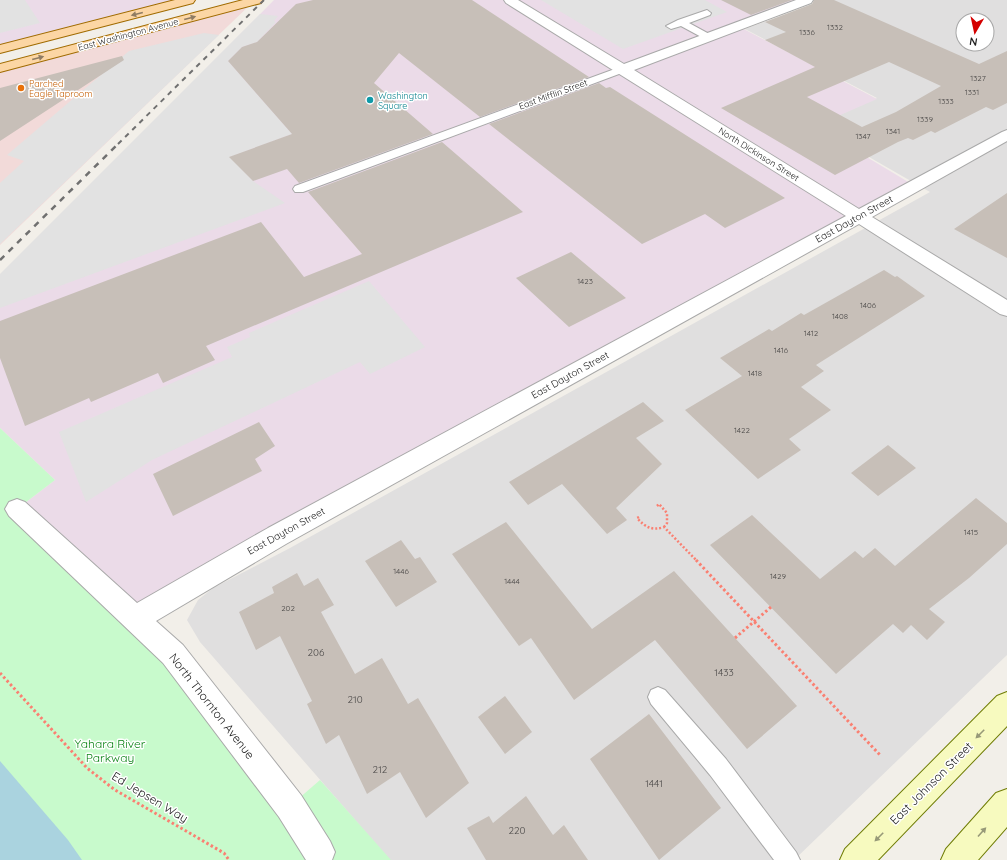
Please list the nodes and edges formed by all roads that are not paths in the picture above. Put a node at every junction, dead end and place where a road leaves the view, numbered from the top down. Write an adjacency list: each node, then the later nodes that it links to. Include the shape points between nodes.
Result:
1 (189, 0): 9 (main road, East Washington Avenue, one-way to 9)
2 (257, 0): 10 (main road, East Washington Avenue, one-way to 2)
3 (510, 0): 11 (street, North Dickinson Street)
4 (807, 0): 8 (street, East Mifflin Street)
5 (706, 13): 6 (lane)
6 (681, 22): 7 (lane); 8 (lane)
7 (671, 26)
8 (708, 37): 11 (street, East Mifflin Street)
9 (0, 49)
10 (0, 68)
11 (623, 68): 13 (lane, East Mifflin Street); 14 (street, North Dickinson Street)
12 (1007, 135): 14 (street, East Dayton Street)
13 (300, 189)
14 (859, 216): 15 (street, North Dickinson Street); 17 (street, East Dayton Street, via 277,536)
15 (1007, 309)
16 (17, 509): 17 (street, North Thornton Avenue)
17 (135, 619): 21 (street, North Thornton Avenue, via 173,654 290,806)
18 (658, 697): 22 (lane, via 718,767)
19 (1007, 706): 23 (main road, East Johnson Street, one-way to 23)
20 (1007, 804): 24 (main road, one-way to 20)
21 (319, 852)
22 (788, 860)
23 (856, 860)
24 (957, 860)

